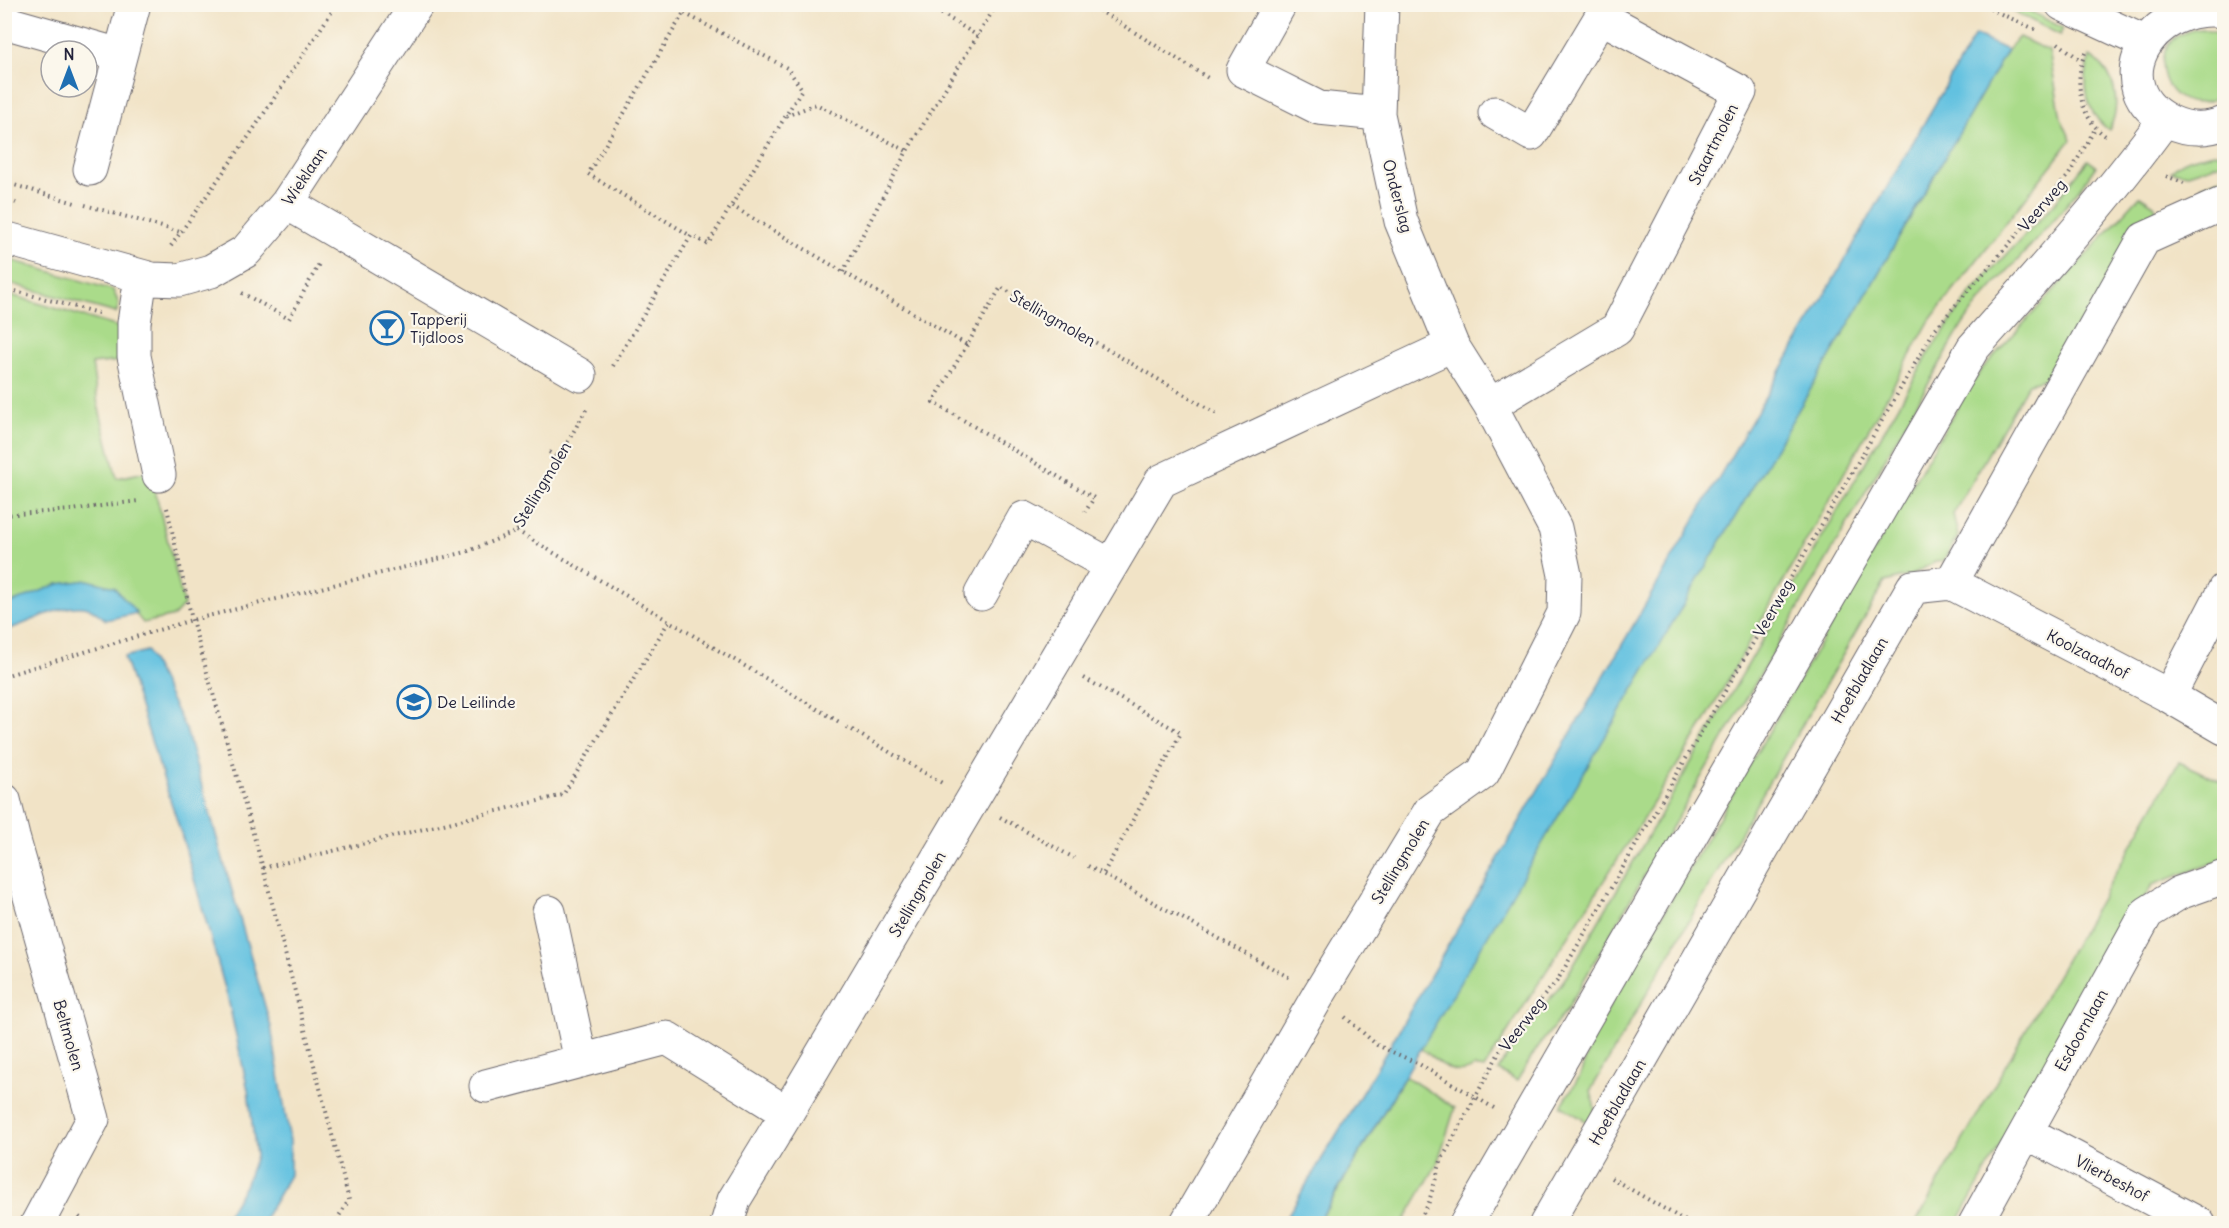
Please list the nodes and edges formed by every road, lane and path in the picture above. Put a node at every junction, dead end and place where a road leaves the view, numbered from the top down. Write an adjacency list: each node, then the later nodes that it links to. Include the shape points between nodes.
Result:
1 (134, 4): 21 (street)
2 (337, 4): 35 (path)
3 (417, 4): 32 (street, Wieklaan)
4 (689, 4): 14 (path)
5 (926, 4): 18 (path)
6 (997, 4): 18 (path)
7 (1089, 4): 23 (path, via 1228,90)
8 (1280, 4): 23 (street)
9 (1382, 4): 25 (street, Onderslag)
10 (1979, 4): 17 (path)
11 (2062, 4): 15 (street)
12 (2205, 5): 13 (street); 20 (street, via 2182,7 2163,16)
13 (2224, 11)
14 (684, 13): 26 (path, via 787,68 802,89); 36 (path, via 588,174)
15 (2098, 20): 20 (street); 22 (path, Veerweg)
16 (4, 22): 21 (street)
17 (2047, 35)
18 (978, 36): 29 (path)
19 (2056, 41): 22 (path)
20 (2142, 41): 27 (street, via 2137,62 2139,84 2149,104)
21 (120, 55): 30 (street)
22 (2082, 61): 81 (path, Veerweg, via 2078,80 2083,105 2096,129 2068,176 1935,329 1557,981 1507,1038 1442,1161 1428,1205)
23 (1243, 70): 25 (street, via 1319,108)
24 (1495, 113): 44 (street, Staartmolen, via 1531,134 1601,17 1740,92 1617,329)
25 (1378, 114): 41 (street, Onderslag, via 1401,221)
26 (785, 116): 29 (path, via 816,104); 34 (path)
27 (2165, 119): 28 (street, via 2193,129); 82 (street, via 2072,238 1972,348)
28 (2224, 123)
29 (907, 151): 38 (path)
30 (90, 169)
31 (4, 182): 35 (path)
32 (287, 203): 39 (street, Wieklaan, via 246,251 211,271 179,280); 43 (street)
33 (2224, 203): 54 (street, via 2144,240)
34 (732, 206): 36 (path, via 708,244); 38 (path)
35 (180, 232): 39 (path)
36 (691, 236): 42 (path)
37 (4, 238): 39 (street, Wieklaan)
38 (843, 272): 40 (path)
39 (147, 278): 49 (street, via 134,323 134,356)
40 (967, 345): 46 (path, Stellingmolen, via 1001,287); 52 (path, via 933,402 1094,498)
41 (1452, 345): 44 (street, Onderslag); 46 (street, Stellingmolen)
42 (612, 366)
43 (580, 375)
44 (1490, 405): 71 (street, Stellingmolen, via 1555,528 1565,575 1564,613 1483,773 1431,811)
45 (588, 407): 48 (path, Stellingmolen)
46 (1257, 437): 53 (street, Stellingmolen, via 1161,481)
47 (549, 452): 48 (path)
48 (558, 457): 51 (path, Stellingmolen)
49 (162, 485): 50 (path, via 118,505); 57 (path)
50 (4, 515)
51 (517, 531): 57 (path, Stellingmolen, via 466,552); 58 (path)
52 (1067, 541): 53 (street); 56 (street, via 1024,518)
53 (1110, 566): 59 (street, Stellingmolen)
54 (1951, 583): 61 (street, Koolzaadhof); 83 (street, Hoefbladlaan, via 1913,587)
55 (2224, 590): 61 (street)
56 (981, 594)
57 (192, 620): 60 (path, Stellingmolen); 67 (path)
58 (669, 621): 62 (path); 67 (path, via 563,795)
59 (1054, 660): 68 (path, via 1181,733); 75 (street, Stellingmolen)
60 (4, 676)
61 (2169, 696): 63 (street, Koolzaadhof)
62 (841, 723)
63 (2224, 728)
64 (4, 800): 65 (street, Beltmolen)
65 (9, 838): 77 (street, Beltmolen, via 93,1119)
66 (1089, 866): 68 (path)
67 (263, 868): 78 (path, via 349,1200)
68 (1104, 874): 71 (path)
69 (2224, 877): 76 (street, Esdoornlaan, via 2179,892 2147,913)
70 (549, 912): 72 (street)
71 (1318, 994): 73 (path, via 1377,1045); 80 (street, Stellingmolen)
72 (581, 1061): 74 (street); 75 (street, via 667,1038)
73 (1419, 1064)
74 (486, 1086)
75 (788, 1113): 79 (street, Stellingmolen, via 734,1200)
76 (2026, 1132): 84 (street, Esdoornlaan); 85 (street, Vlierbeshof)
77 (38, 1224)
78 (334, 1224)
79 (727, 1224)
80 (1186, 1224)
81 (1417, 1224)
82 (1466, 1224)
83 (1546, 1224)
84 (1975, 1224)
85 (2199, 1224)

